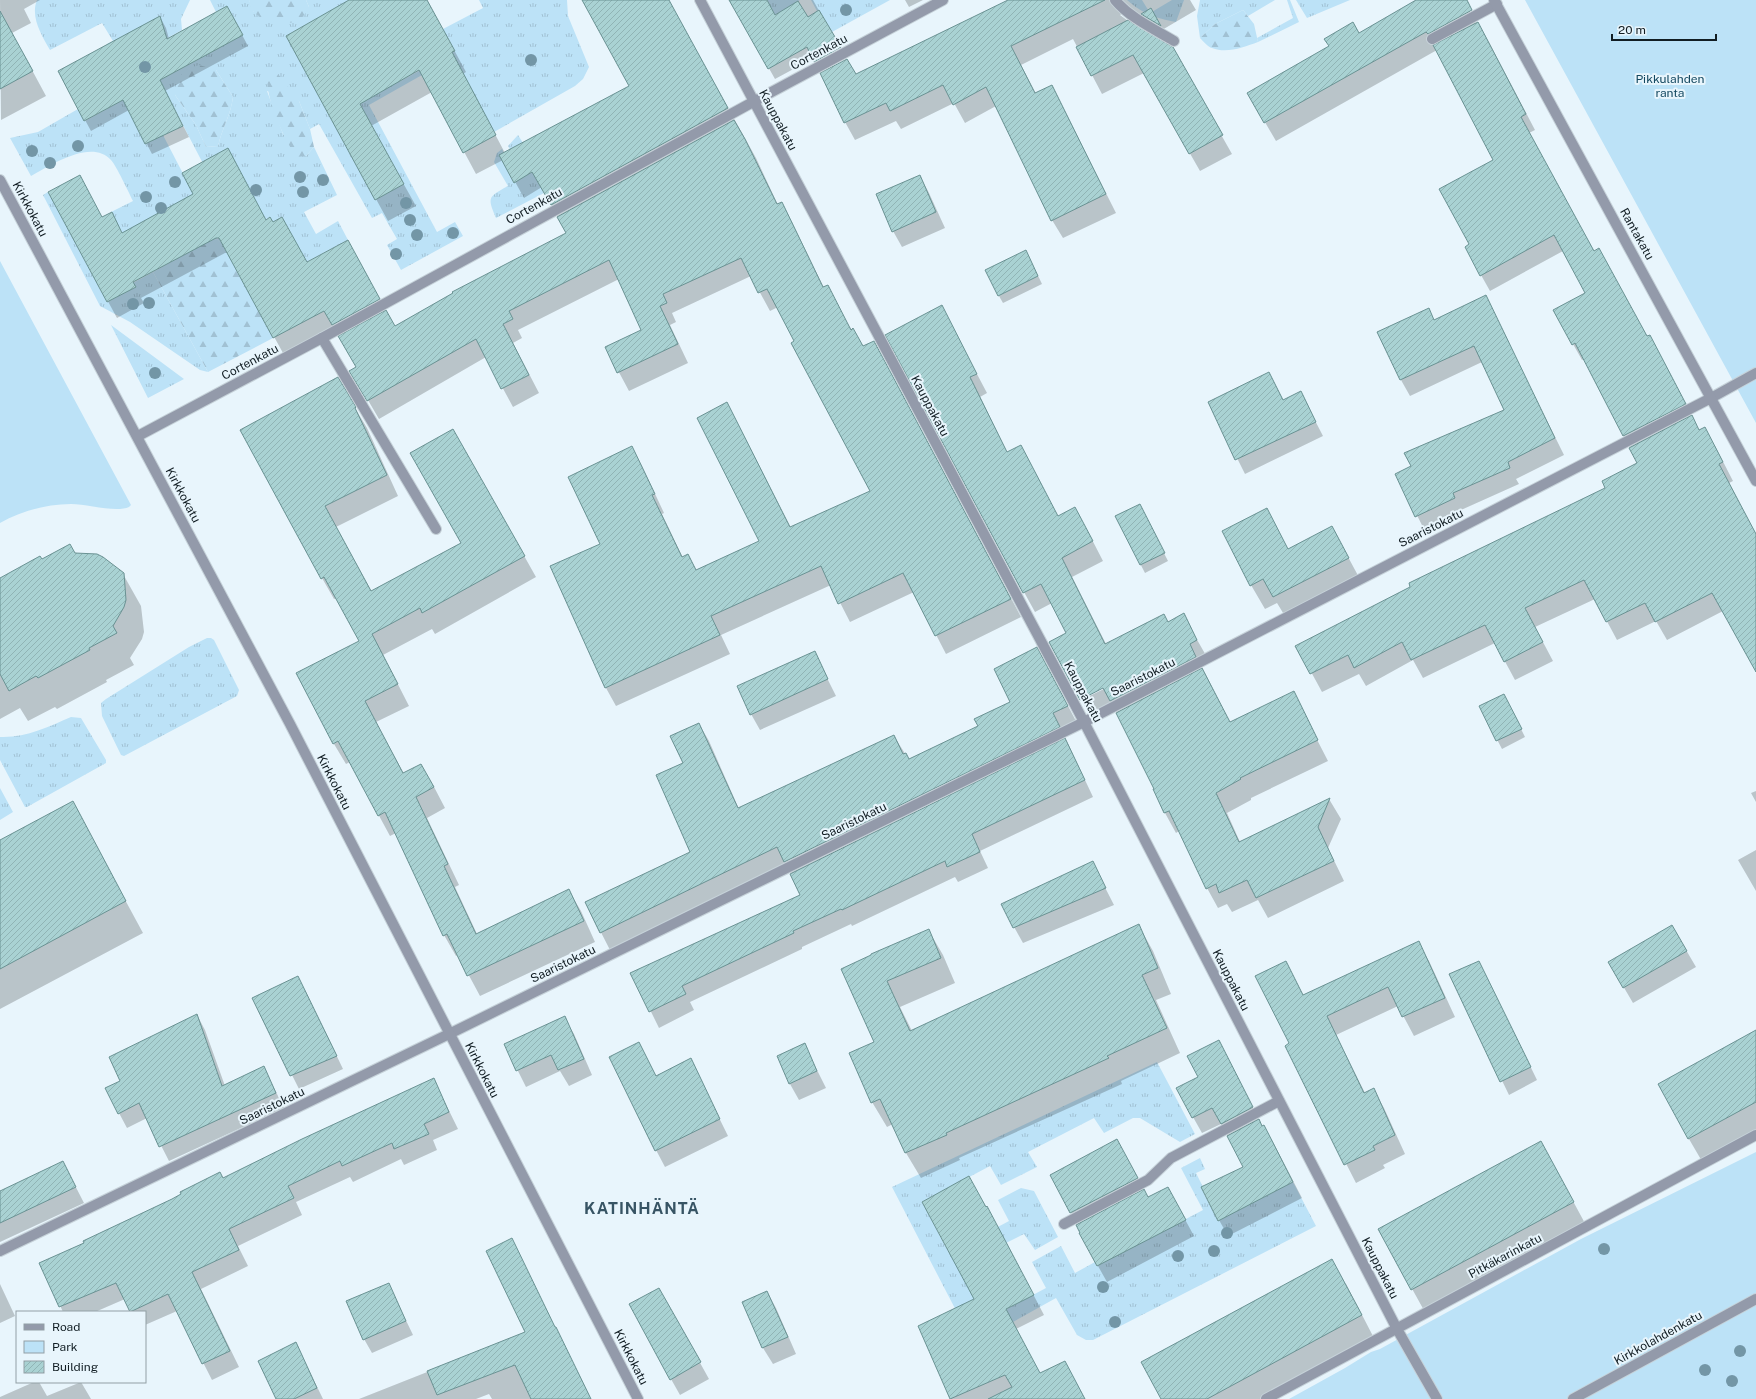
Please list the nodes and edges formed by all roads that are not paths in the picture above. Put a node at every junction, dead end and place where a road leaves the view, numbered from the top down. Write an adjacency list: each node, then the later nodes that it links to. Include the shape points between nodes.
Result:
1 (700, 0): 7 (street, Kauppakatu)
2 (943, 0): 7 (street, Cortenkatu)
3 (1115, 0): 6 (street, via 1120,7)
4 (1496, 2): 5 (street); 12 (street, Rantakatu)
5 (1432, 39)
6 (1174, 41)
7 (753, 102): 10 (street, Cortenkatu); 16 (street, Kauppakatu)
8 (0, 180): 9 (street, Kirkkokatu)
9 (3, 192): 13 (street, Kirkkokatu)
10 (322, 338): 13 (street, Cortenkatu); 15 (street)
11 (1756, 373): 12 (street, Saaristokatu)
12 (1711, 398): 14 (street, Rantakatu); 16 (street, Saaristokatu)
13 (138, 436): 17 (street, Kirkkokatu)
14 (1756, 481)
15 (436, 529)
16 (1084, 722): 17 (street, Saaristokatu); 18 (street, Kauppakatu)
17 (449, 1034): 21 (street, Saaristokatu); 24 (street, Kirkkokatu)
18 (1279, 1101): 20 (street, via 1171,1158 1148,1180); 23 (street, Kauppakatu)
19 (1756, 1135): 23 (street, Pitkäkarinkatu)
20 (1064, 1224)
21 (0, 1251)
22 (1756, 1299): 27 (street, Kirkkolahdenkatu)
23 (1397, 1329): 25 (street, Pitkäkarinkatu); 26 (street, Kauppakatu)
24 (638, 1399)
25 (1266, 1399)
26 (1437, 1399)
27 (1573, 1399)

